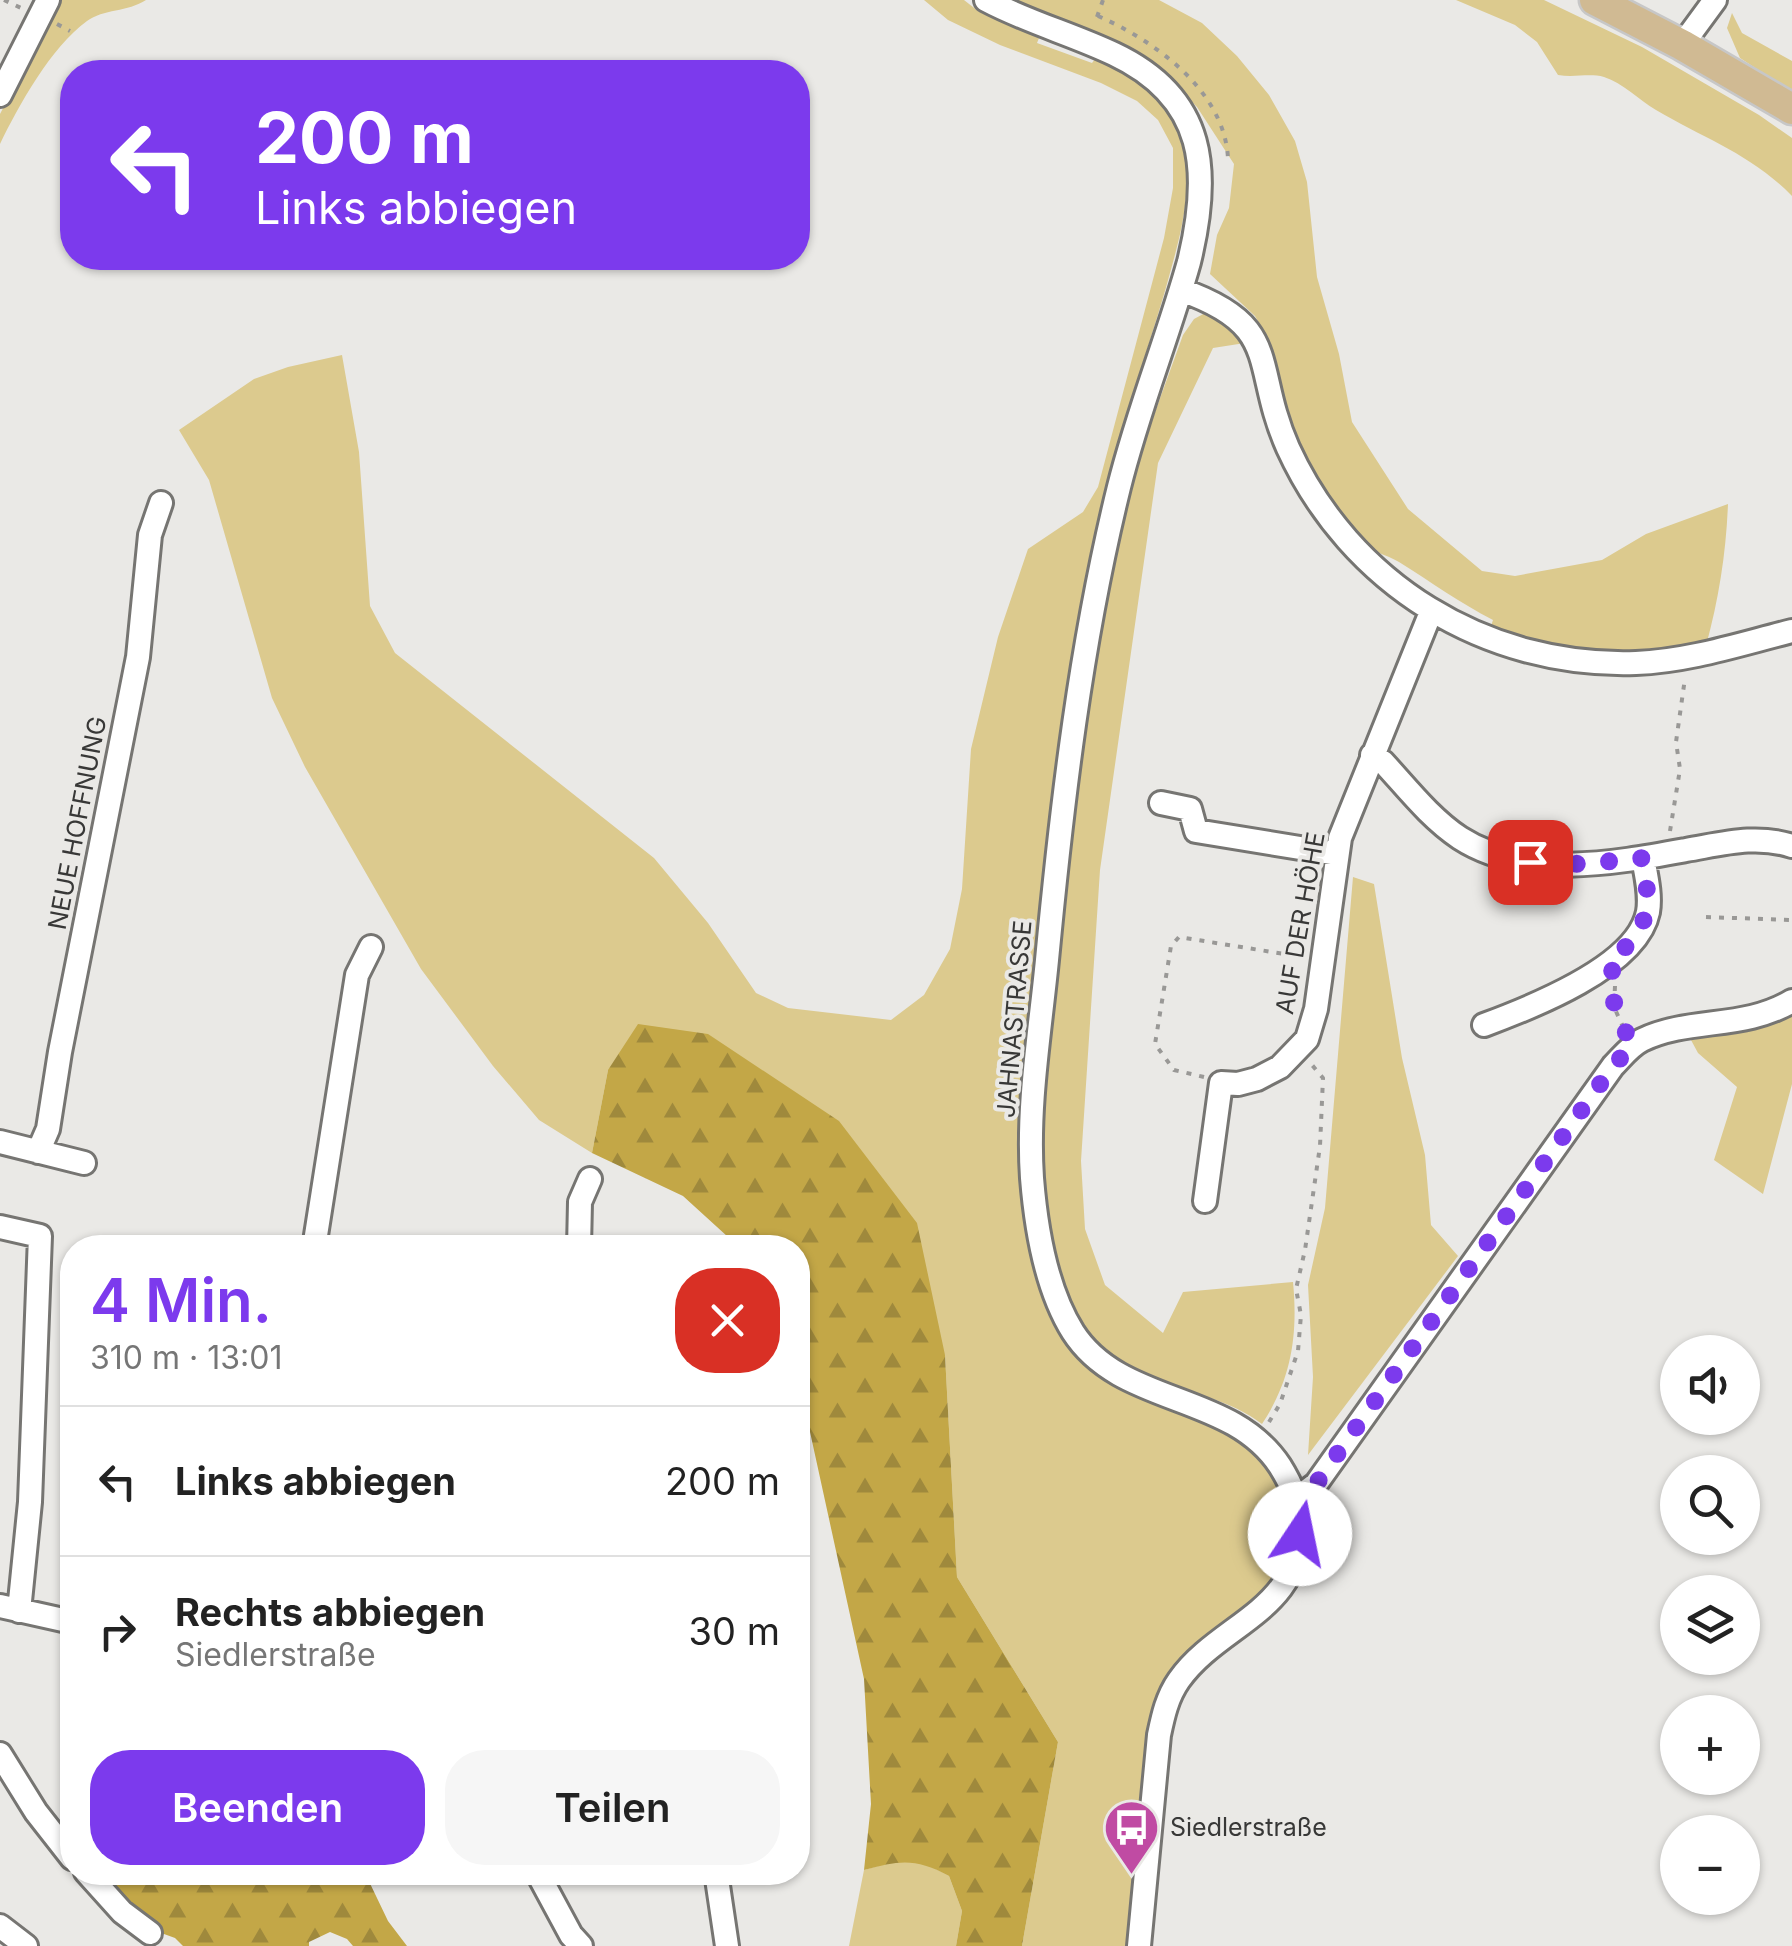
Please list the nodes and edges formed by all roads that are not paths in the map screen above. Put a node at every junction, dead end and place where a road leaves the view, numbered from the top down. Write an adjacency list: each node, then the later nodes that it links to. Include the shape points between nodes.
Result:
1 (48, 0): 6 (street)
2 (986, 0): 8 (street, JAHNASTRASSE, via 1116,55 1154,80 1186,116 1202,178)
3 (1595, 0): 5 (main road)
4 (1715, 0): 5 (street)
5 (1682, 45): 7 (main road)
6 (0, 95)
7 (1792, 110)
8 (1181, 290): 10 (street, via 1211,300 1246,324 1303,479 1355,549); 28 (street, JAHNASTRASSE, via 1120,485 1088,639 1052,910 1032,1177 1046,1262 1063,1313 1086,1349 1114,1373 1258,1438)
9 (161, 503): 21 (street, NEUE HOFFNUNG, via 150,536 138,657 48,1130)
10 (1430, 612): 11 (street, via 1531,652 1598,663 1684,658); 12 (street, AUF DER HÖHE)
11 (1792, 631)
12 (1372, 756): 15 (street, AUF DER HÖHE); 16 (street, via 1438,821 1488,850 1530,862)
13 (1161, 803): 15 (street, via 1190,810 1196,831)
14 (1792, 846): 16 (street, via 1746,840)
15 (1338, 854): 24 (street, AUF DER HÖHE, via 1307,1039 1280,1068 1257,1080 1221,1083)
16 (1643, 858): 19 (street, via 1649,910 1632,942 1551,1000)
17 (371, 947): 26 (street, via 357,975)
18 (1792, 1000): 28 (street, via 1744,1021 1663,1032 1632,1046 1316,1484)
19 (1484, 1026)
20 (0, 1142): 21 (street)
21 (38, 1152): 22 (street)
22 (84, 1163)
23 (590, 1179): 27 (street, via 580,1202)
24 (1205, 1201)
25 (0, 1226): 29 (street, via 40,1236 30,1502)
26 (315, 1235)
27 (579, 1235)
28 (1296, 1499): 41 (street, JAHNASTRASSE, via 1299,1546 1279,1592 1191,1667 1166,1706)
29 (10, 1609): 30 (street)
30 (60, 1619)
31 (0, 1754): 32 (street)
32 (60, 1843)
33 (98, 1885): 37 (street)
34 (545, 1885): 39 (street)
35 (718, 1885): 40 (street)
36 (0, 1926): 38 (street)
37 (150, 1933)
38 (26, 1946)
39 (581, 1946)
40 (727, 1946)
41 (1139, 1946)

